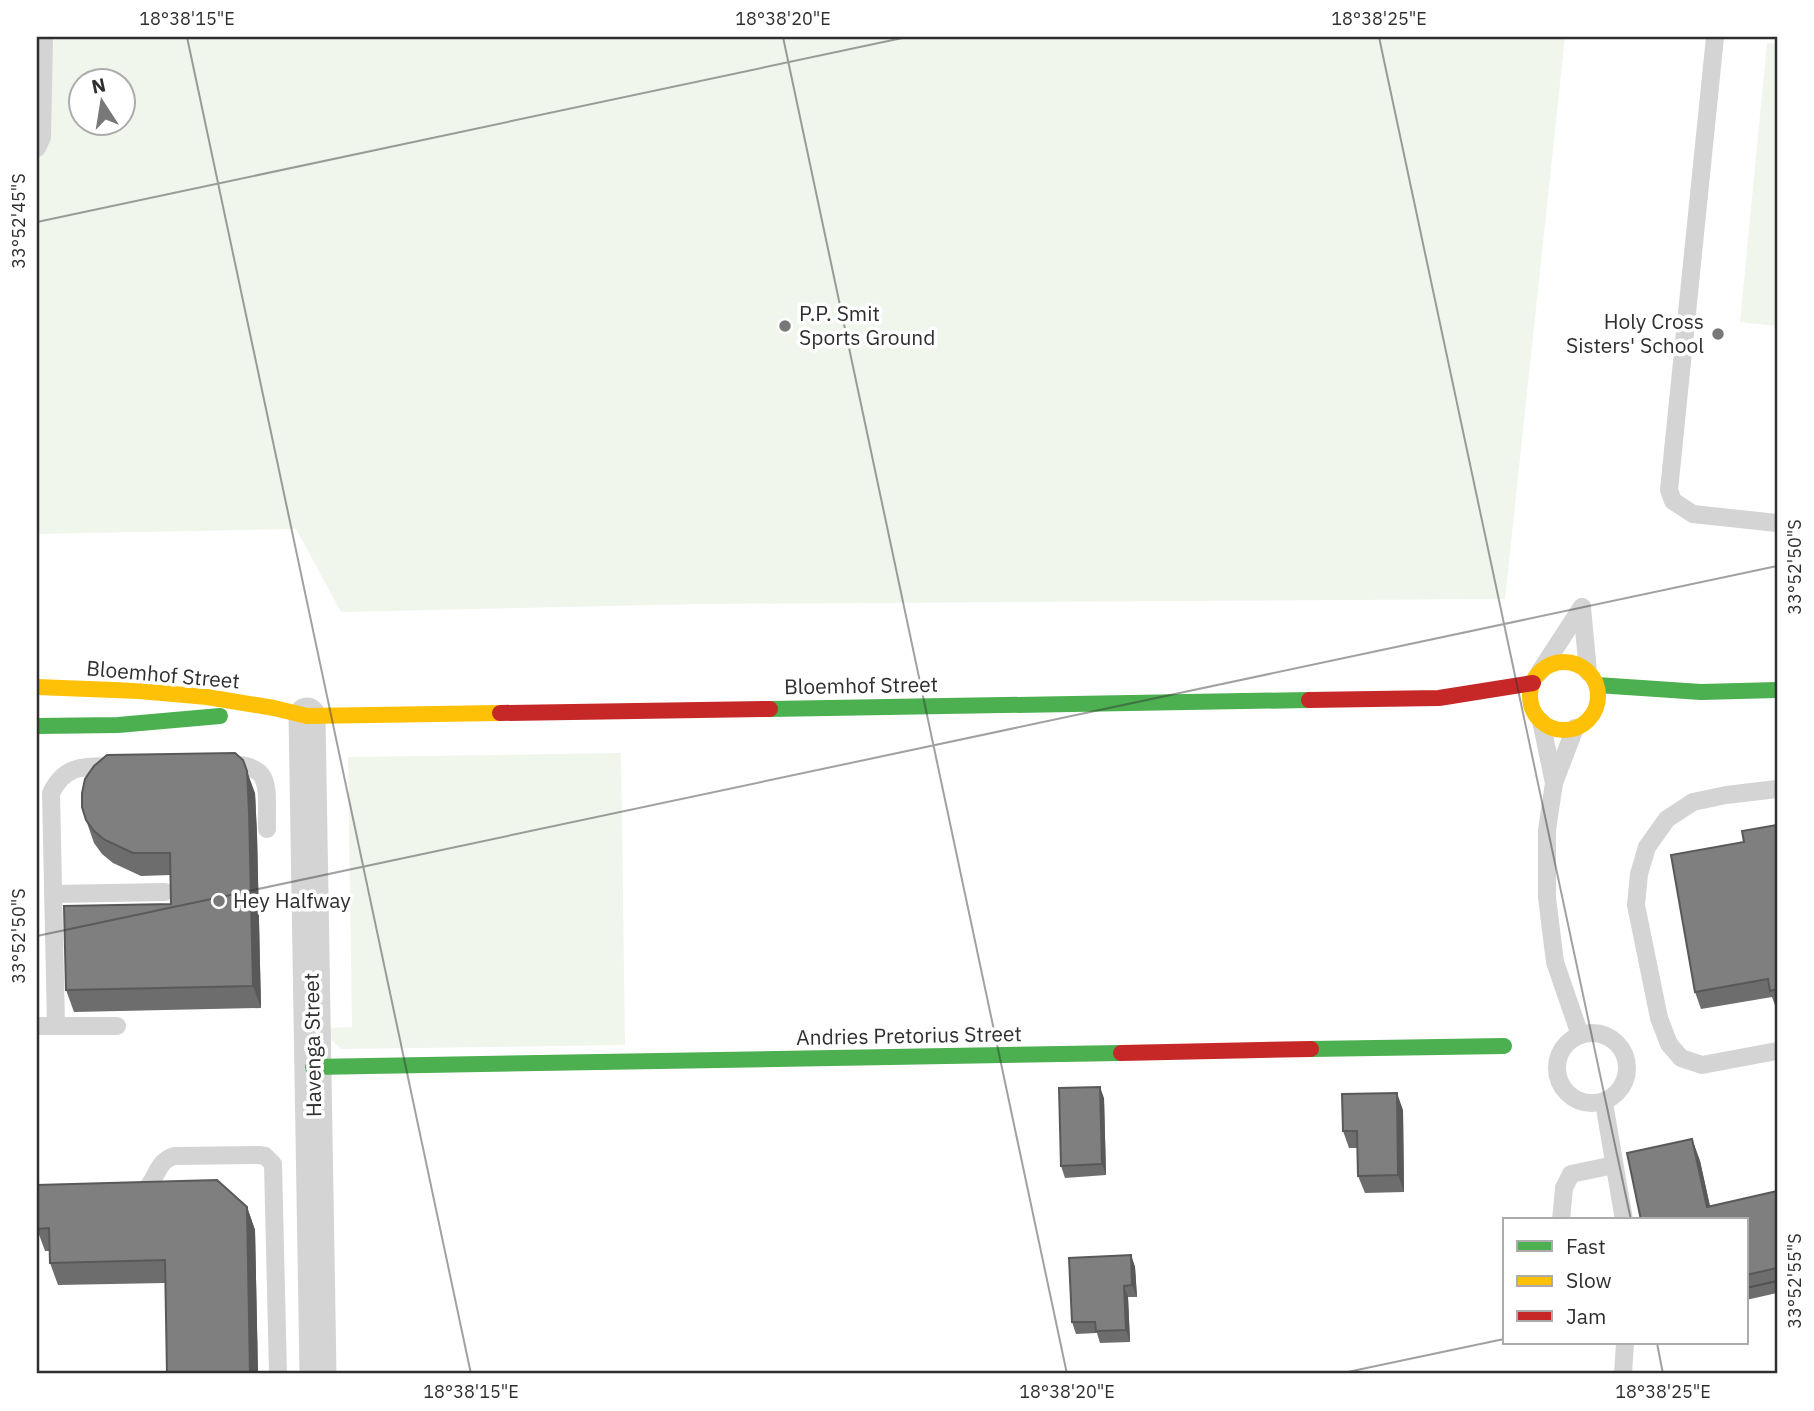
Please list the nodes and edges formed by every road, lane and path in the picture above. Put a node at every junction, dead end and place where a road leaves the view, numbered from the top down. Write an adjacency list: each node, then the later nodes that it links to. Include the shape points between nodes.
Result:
1 (44, 37): 3 (lane, via 42,137)
2 (1715, 37): 4 (lane, via 1669,490 1673,501 1693,514)
3 (37, 148)
4 (1777, 523)
5 (1536, 678): 6 (street, Bloemhof Street, via 1548,666 1569,662); 6 (lane, via 1582,607); 10 (street, Bloemhof Street); 14 (street)
6 (1592, 679): 9 (street, Bloemhof Street); 16 (street, via 1600,713)
7 (37, 687): 13 (street, Bloemhof Street, via 150,691)
8 (1777, 690): 9 (street, Bloemhof Street)
9 (1701, 692): 11 (street, Bloemhof Street)
10 (1439, 698): 12 (street, Bloemhof Street); 13 (street, Bloemhof Street)
11 (1647, 703)
12 (1493, 705)
13 (296, 713): 15 (street, Bloemhof Street); 30 (street, Havenga Street)
14 (1531, 713): 16 (street, via 1557,729); 19 (lane)
15 (37, 726)
16 (1575, 729): 19 (lane)
17 (200, 764): 21 (lane, via 246,764 259,771 265,780)
18 (135, 766): 23 (lane, via 83,767 57,783 51,793)
19 (1554, 783): 27 (lane, via 1547,830 1547,898 1555,961)
20 (1777, 789): 29 (lane, via 1693,802 1667,819 1647,847 1636,905 1659,1018 1669,1044 1681,1058 1702,1065)
21 (267, 829)
22 (165, 892): 23 (lane)
23 (53, 894): 25 (lane)
24 (37, 1026): 25 (lane)
25 (56, 1026): 26 (lane)
26 (117, 1026)
27 (1580, 1035): 31 (lane, via 1562,1049 1559,1082 1574,1099); 31 (lane, via 1592,1032 1614,1040 1627,1060 1624,1083)
28 (1504, 1046): 30 (street, Andries Pretorius Street)
29 (1777, 1051)
30 (313, 1066): 38 (street, Havenga Street)
31 (1604, 1103): 32 (lane)
32 (1615, 1165): 34 (lane, via 1571,1174 1564,1188); 35 (lane)
33 (122, 1195): 37 (lane, via 148,1188 162,1162 174,1156 259,1155 269,1160 275,1170)
34 (1561, 1218)
35 (1624, 1218)
36 (1625, 1344): 39 (lane)
37 (278, 1374)
38 (318, 1374)
39 (1623, 1374)

